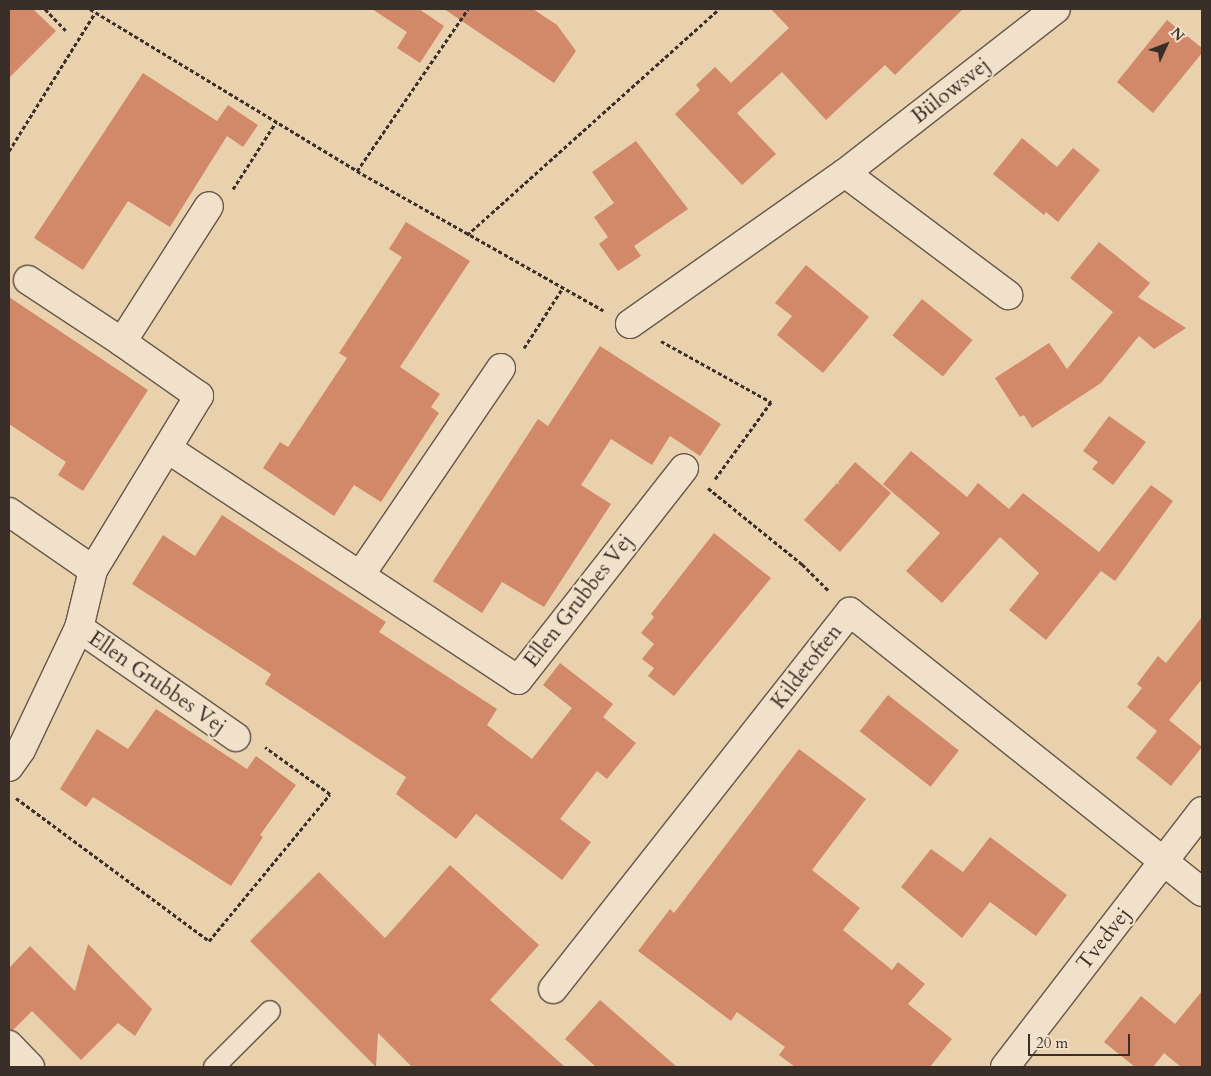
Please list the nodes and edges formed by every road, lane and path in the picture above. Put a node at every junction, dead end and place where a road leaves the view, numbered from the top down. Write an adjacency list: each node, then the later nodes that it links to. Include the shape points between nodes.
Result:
1 (44, 9): 7 (path)
2 (90, 9): 6 (path)
3 (468, 9): 10 (path)
4 (720, 9): 13 (path)
5 (1056, 9): 11 (street, Bülowsvej)
6 (95, 13): 8 (path); 9 (path)
7 (66, 31)
8 (276, 122): 10 (path); 12 (path, via 228,196)
9 (9, 151)
10 (357, 171): 13 (path)
11 (845, 173): 16 (street); 17 (street, Bülowsvej)
12 (209, 206): 18 (street)
13 (466, 235): 15 (path)
14 (28, 280): 18 (street, Ellen Grubbes Vej)
15 (562, 290): 17 (path); 19 (path, via 518,358)
16 (1008, 295)
17 (630, 324): 22 (path, via 771,402)
18 (122, 342): 20 (street, Ellen Grubbes Vej, via 198,396)
19 (501, 368): 25 (street)
20 (168, 449): 24 (street, Ellen Grubbes Vej); 25 (street, Ellen Grubbes Vej)
21 (684, 468): 22 (path); 25 (street, Ellen Grubbes Vej, via 518,680)
22 (708, 488): 26 (path, via 802,564)
23 (9, 512): 24 (street)
24 (93, 570): 27 (street, Ellen Grubbes Vej)
25 (361, 574)
26 (850, 612): 32 (street, Kildetoften); 34 (street, Kildetoften)
27 (79, 628): 28 (street, Ellen Grubbes Vej); 29 (street, Ellen Grubbes Vej, via 21,750)
28 (236, 737): 30 (path, via 263,746 330,794 208,941)
29 (9, 767)
30 (9, 793)
31 (1202, 811): 32 (street, Tvedvej)
32 (1162, 862): 33 (street, Kildetoften); 39 (street, Tvedvej)
33 (1202, 892)
34 (553, 989)
35 (270, 1011): 38 (lane)
36 (9, 1045): 37 (street)
37 (30, 1067)
38 (214, 1067)
39 (1005, 1067)

